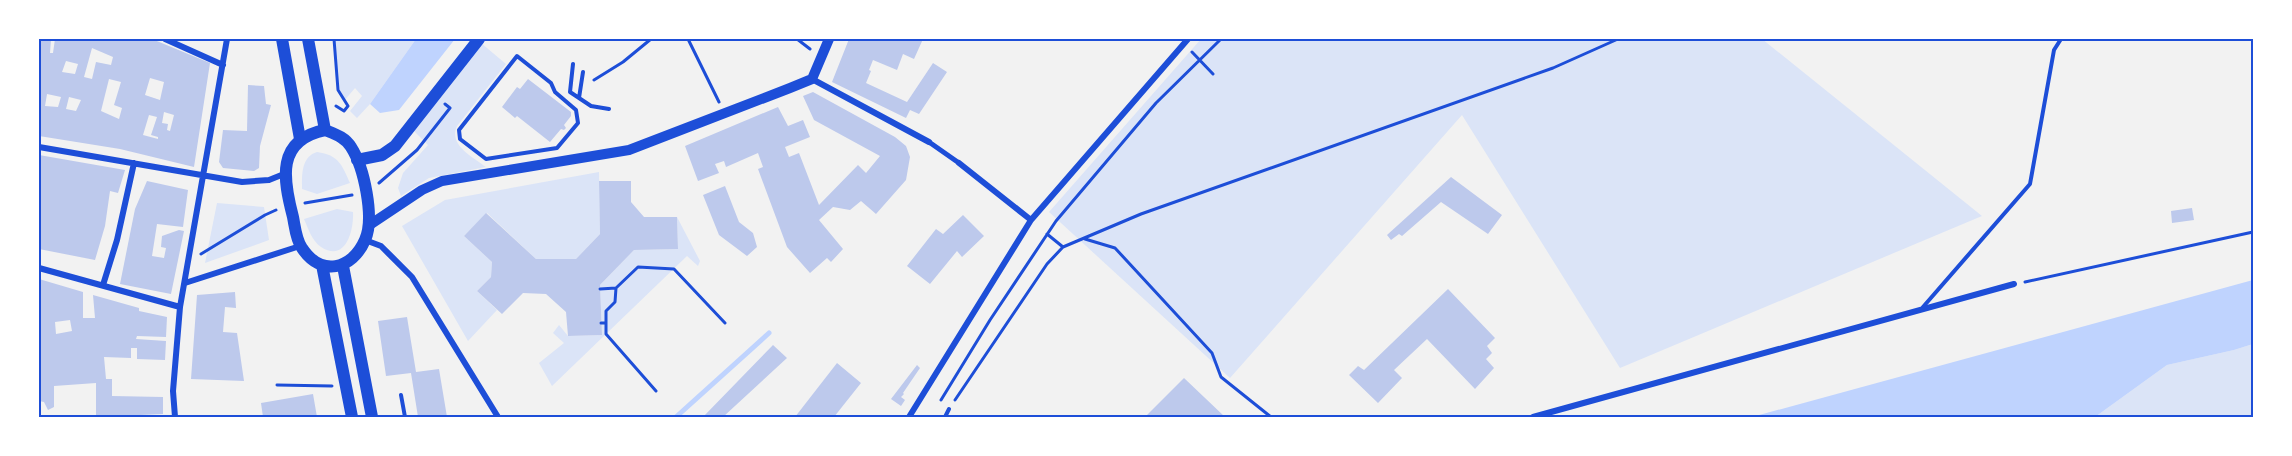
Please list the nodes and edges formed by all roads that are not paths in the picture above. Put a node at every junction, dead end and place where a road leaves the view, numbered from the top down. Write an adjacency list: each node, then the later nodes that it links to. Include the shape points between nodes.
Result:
1 (165, 39): 10 (street)
2 (227, 39): 10 (street)
3 (282, 39): 16 (main road)
4 (308, 39): 15 (main road)
5 (479, 39): 20 (main road, via 395,146 382,155)
6 (829, 39): 12 (main road)
7 (2061, 39): 36 (lane, via 2054,50 2030,184)
8 (1183, 40): 25 (street)
9 (573, 64): 13 (lane, via 570,92)
10 (223, 65): 24 (street)
11 (583, 72): 13 (lane)
12 (812, 79): 17 (street); 26 (main road, via 628,150 442,181)
13 (579, 98): 14 (lane)
14 (609, 110)
15 (325, 130): 16 (main road); 20 (main road, via 351,146)
16 (300, 139): 23 (main road, via 289,155)
17 (929, 142): 21 (street)
18 (39, 147): 22 (street)
19 (486, 159): 19 (lane, via 556,148 578,123 576,110 555,92 551,83 517,56 459,129 460,139)
20 (357, 160): 26 (main road, via 367,193)
21 (959, 163): 25 (street)
22 (134, 164): 24 (street); 34 (street)
23 (284, 174): 24 (street, via 242,182); 28 (main road)
24 (204, 177): 32 (street)
25 (1031, 220): 44 (street)
26 (368, 226): 27 (main road)
27 (365, 240): 30 (main road); 43 (street, via 381,246 412,277)
28 (300, 246): 29 (main road); 32 (street)
29 (322, 266): 30 (main road); 40 (main road)
30 (343, 266): 41 (main road)
31 (39, 268): 34 (street)
32 (185, 283): 35 (street)
33 (2014, 284): 36 (street)
34 (103, 285): 35 (street)
35 (180, 307): 39 (street, via 173,391)
36 (1921, 310): 46 (street)
37 (401, 395): 42 (lane)
38 (949, 409): 45 (lane)
39 (175, 417)
40 (352, 417)
41 (372, 417)
42 (405, 417)
43 (498, 417)
44 (909, 417)
45 (945, 417)
46 (1533, 417)

